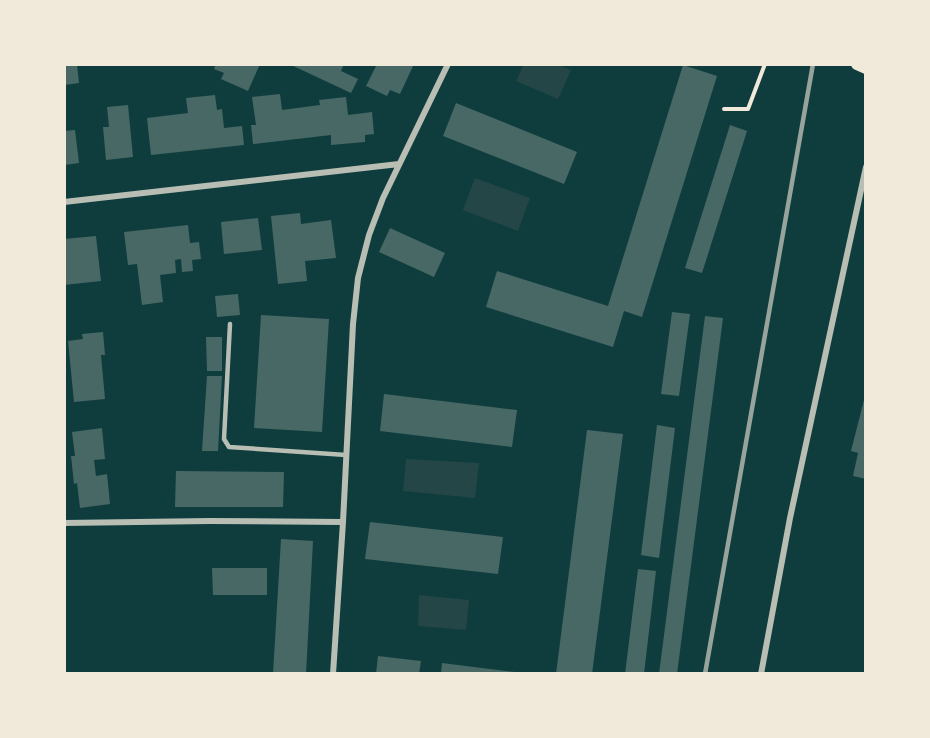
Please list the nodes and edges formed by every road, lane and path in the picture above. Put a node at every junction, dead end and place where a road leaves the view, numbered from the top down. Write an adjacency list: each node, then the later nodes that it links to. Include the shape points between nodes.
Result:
1 (448, 64): 6 (street)
2 (765, 64): 5 (path, via 748,109)
3 (857, 64): 4 (main road)
4 (866, 68)
5 (724, 109)
6 (399, 164): 8 (street); 10 (street, via 372,226 358,278)
7 (866, 167): 14 (street, via 790,518)
8 (64, 202)
9 (230, 324): 10 (lane, via 224,439 229,447)
10 (346, 455): 11 (street)
11 (343, 522): 12 (street); 13 (street)
12 (64, 524)
13 (333, 674)
14 (761, 674)

